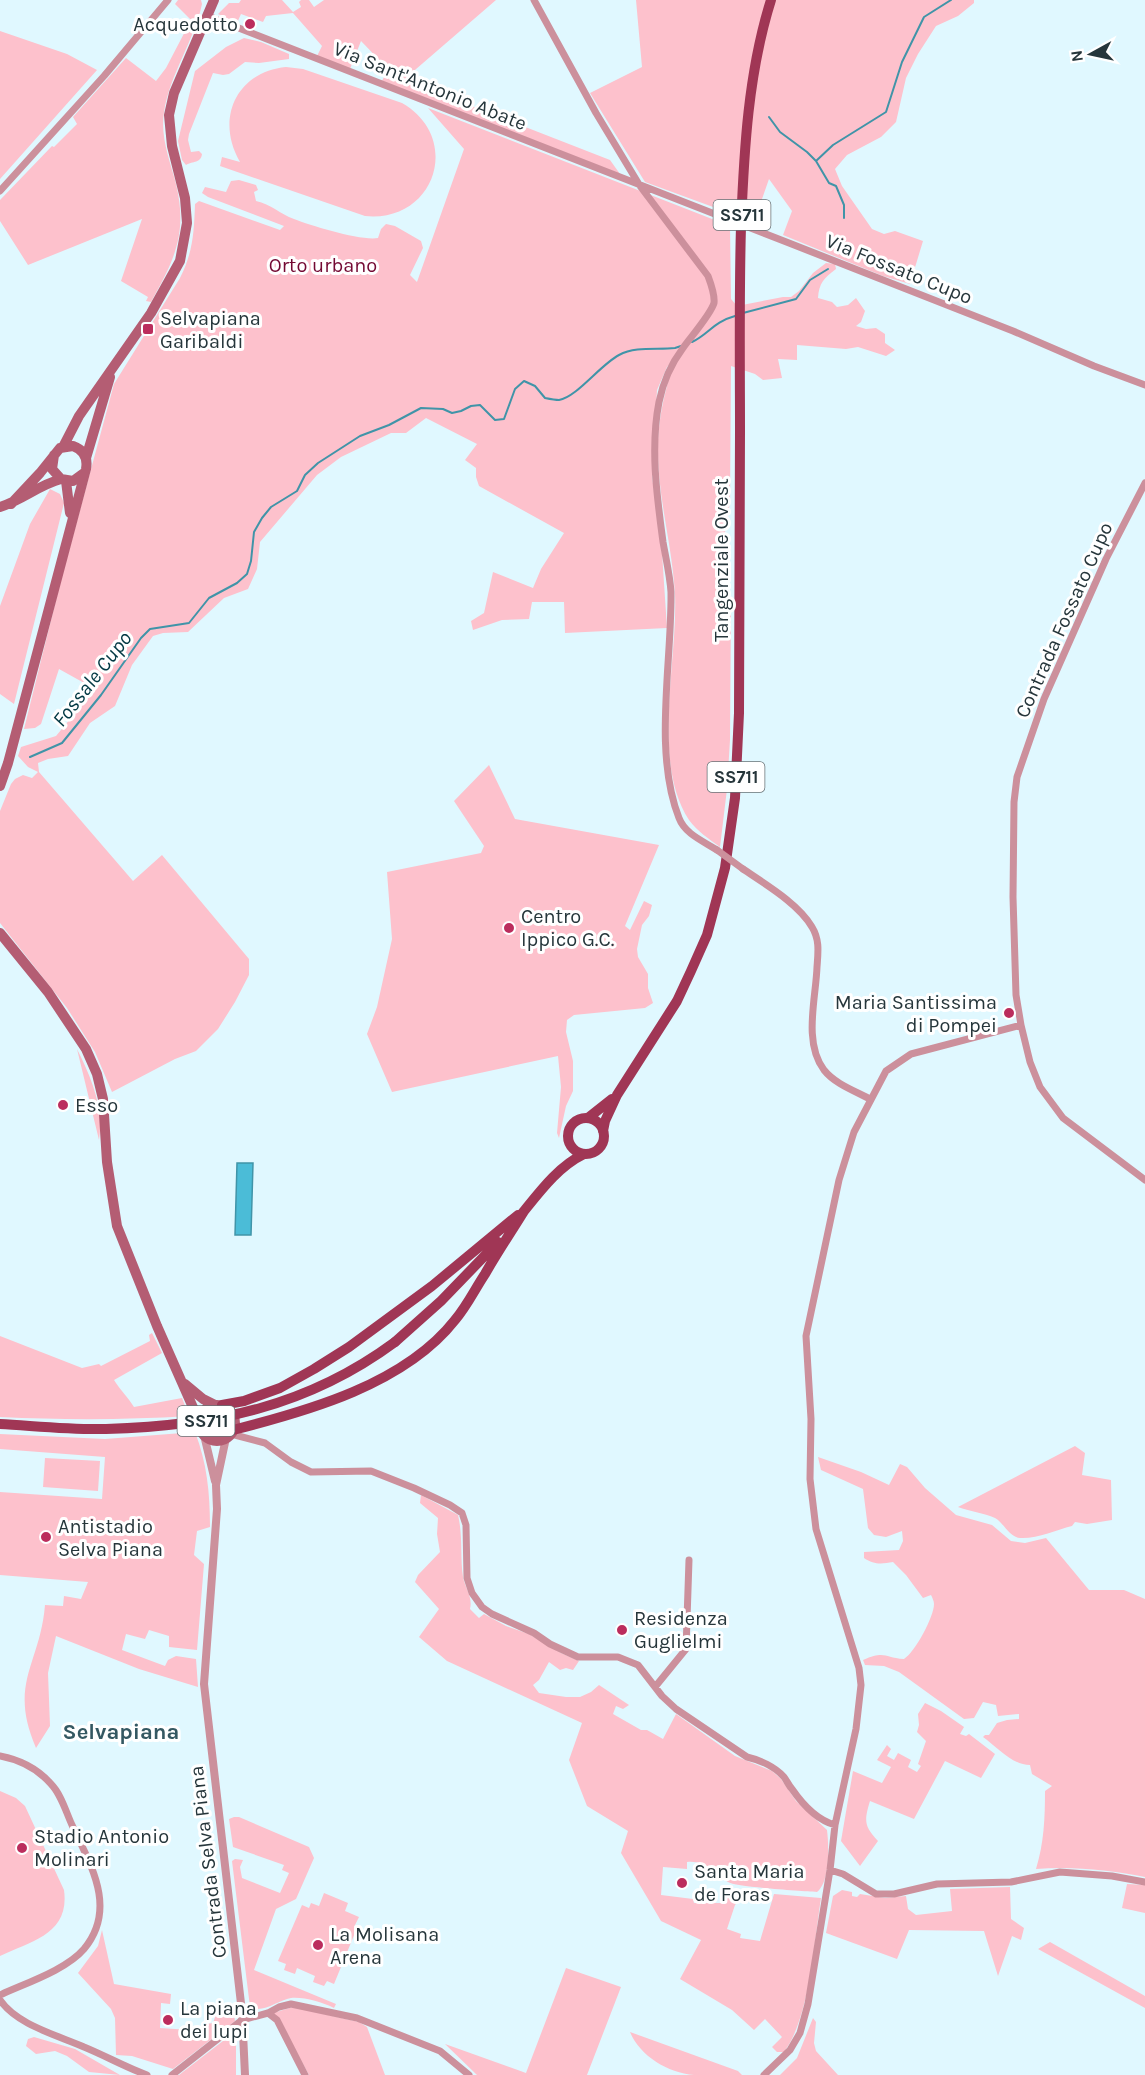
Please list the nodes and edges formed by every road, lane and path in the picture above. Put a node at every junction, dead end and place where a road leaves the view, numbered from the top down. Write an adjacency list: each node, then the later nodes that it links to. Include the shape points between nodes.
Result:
1 (168, 0): 8 (street)
2 (209, 0): 6 (main road)
3 (214, 0): 6 (main road)
4 (534, 0): 7 (street)
5 (771, 0): 23 (main road, Tangenziale Ovest / SS711, bridge, via 755,68 743,178 735,798 725,868 707,935 677,1001)
6 (208, 16): 7 (street, Via Sant'Antonio Abate); 9 (main road, via 177,85 169,116 187,215 180,261 151,313)
7 (640, 186): 10 (street, Via Fossato Cupo); 24 (street, bridge, via 708,276 714,303 663,383 658,404 655,452 670,589 665,727 673,795 684,829 780,895 814,929 818,941 813,1011 816,1054 824,1070)
8 (0, 191)
9 (114, 365): 11 (main road); 13 (main road)
10 (1145, 384)
11 (63, 447): 12 (main road); 13 (main road, via 77,447)
12 (54, 455): 15 (main road, via 52,469); 17 (main road)
13 (86, 458): 14 (main road)
14 (84, 473): 15 (main road, via 76,480); 19 (main road)
15 (63, 480): 17 (main road, via 46,483); 19 (main road, via 69,493)
16 (1145, 483): 22 (street, Contrada Fossato Cupo, via 1106,559 1044,699 1017,777 1013,897 1016,995)
17 (11, 504): 18 (main road)
18 (0, 507)
19 (71, 522): 20 (main road)
20 (0, 786)
21 (0, 933): 32 (main road, via 48,992 86,1048 97,1074 117,1226)
22 (1021, 1025): 24 (street, via 910,1054 886,1071); 30 (street, Contrada Fossato Cupo, via 1040,1087 1063,1118)
23 (617, 1095): 25 (main road, Tangenziale Ovest / SS711); 26 (main road, Tangenziale Ovest / SS711)
24 (870, 1099): 42 (street, via 854,1132 839,1180 806,1336 810,1479 816,1529 861,1685 856,1729)
25 (588, 1118): 26 (main road); 27 (main road, via 571,1126)
26 (603, 1131): 28 (main road, via 599,1148)
27 (569, 1141): 28 (main road); 29 (main road, SS711)
28 (584, 1154): 29 (main road, SS711)
29 (556, 1174): 31 (main road, SS711)
30 (1145, 1180)
31 (524, 1211): 33 (main road, via 432,1286 323,1364 280,1388); 35 (main road, SS711, bridge, via 486,1256 395,1342 362,1365 310,1392 263,1409 172,1425 104,1429); 36 (main road, via 460,1313 426,1348 394,1371 334,1399)
32 (181, 1379): 33 (main road, via 193,1393); 34 (main road)
33 (219, 1405): 34 (main road, via 204,1410); 36 (main road, via 233,1415)
34 (199, 1421): 37 (main road)
35 (0, 1424)
36 (230, 1434): 37 (main road, via 215,1440); 38 (street); 40 (street, via 265,1443 311,1472 371,1472 450,1505 462,1513 466,1525 467,1578 482,1607 578,1657 618,1657 638,1665)
37 (204, 1436): 38 (street)
38 (216, 1485): 48 (street, Contrada Selva Piana, via 204,1684)
39 (689, 1560): 40 (street, via 686,1649)
40 (655, 1687): 42 (street, via 694,1722 784,1777 814,1814)
41 (0, 1756): 45 (street, via 36,1769 53,1786 97,1880 101,1903 96,1927 84,1948 67,1964)
42 (835, 1825): 43 (street)
43 (830, 1870): 44 (street, via 876,1894 937,1884 1011,1882 1060,1872); 54 (street, via 800,2034 790,2050)
44 (1145, 1882)
45 (0, 1995)
46 (0, 2000): 49 (street, via 6,2009 37,2027)
47 (268, 2013): 48 (street); 52 (street, via 277,2020); 53 (street, via 291,2004 357,2019 440,2051)
48 (242, 2020): 50 (street); 51 (street, Contrada Selva Piana)
49 (147, 2075)
50 (172, 2075)
51 (245, 2075)
52 (305, 2075)
53 (469, 2075)
54 (764, 2075)

